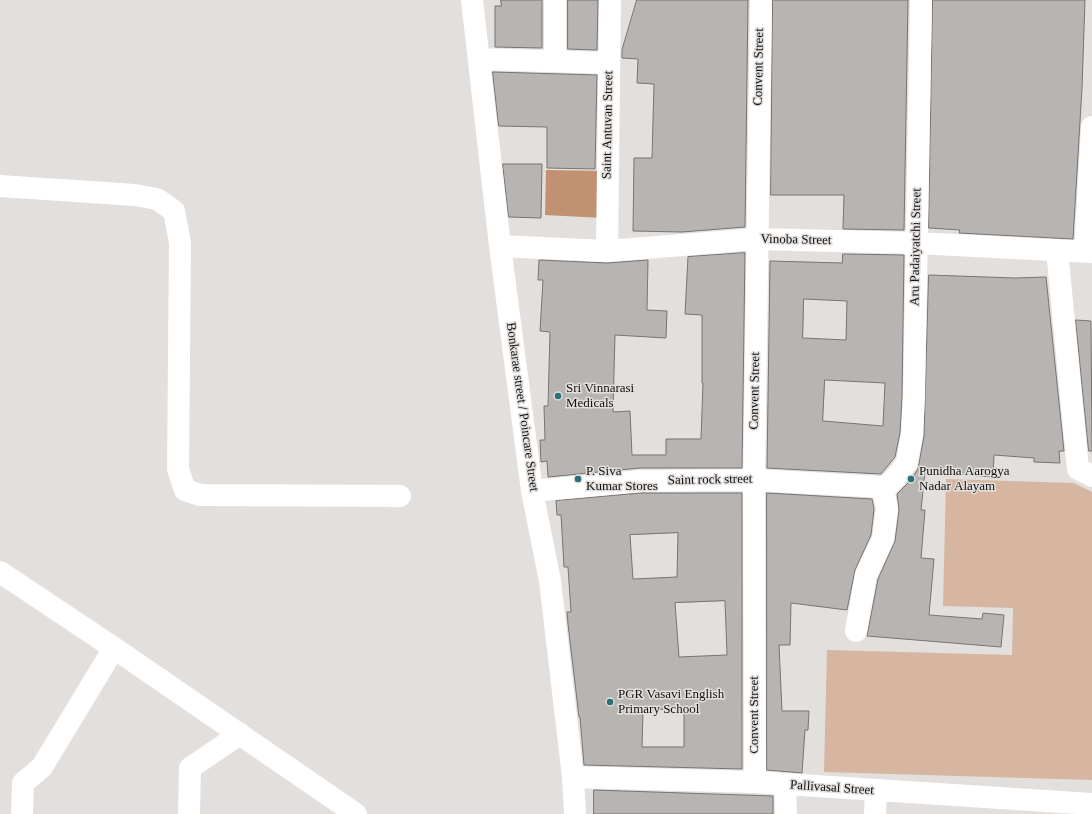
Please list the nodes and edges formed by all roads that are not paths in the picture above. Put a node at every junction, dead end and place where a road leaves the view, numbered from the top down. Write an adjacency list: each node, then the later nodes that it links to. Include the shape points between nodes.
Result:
1 (472, 0): 6 (street, Bonkarae street / Poincare Street)
2 (555, 0): 7 (street)
3 (610, 0): 8 (street, Saint Antuvan Street)
4 (761, 0): 11 (street, Convent Street)
5 (921, 0): 12 (street, Aru Padaiyatchi Street)
6 (479, 59): 7 (street); 13 (street, Bonkarae street / Poincare Street)
7 (555, 61): 8 (street)
8 (609, 63): 15 (street, Saint Antuvan Street)
9 (1092, 127): 16 (street)
10 (0, 186): 21 (street, via 136,195 157,200 174,211 180,243 178,469 185,490 200,495)
11 (756, 239): 12 (street, Vinoba Street); 15 (street, Vinoba Street); 18 (street, Convent Street)
12 (916, 243): 14 (street, Vinoba Street); 19 (street, Aru Padaiyatchi Street, via 912,434 907,462)
13 (500, 246): 15 (street, Vinoba Street); 20 (street, Bonkarae street / Poincare Street)
14 (1057, 250): 16 (street, Vinoba Street); 17 (street, via 1078,469)
15 (607, 251)
16 (1089, 252)
17 (1092, 476)
18 (754, 480): 19 (street, Saint rock street); 20 (street, Saint rock street, via 640,481); 27 (street, Convent Street)
19 (885, 487): 23 (street, via 887,509 883,539 866,575)
20 (532, 491): 26 (street, Bonkarae street / Poincare Street, via 550,581)
21 (400, 496)
22 (0, 572): 24 (street)
23 (856, 632)
24 (114, 648): 25 (street); 32 (street, via 42,767 23,783)
25 (240, 734): 31 (street); 33 (street, via 190,768)
26 (573, 777): 27 (street, Pallivasal Street); 35 (street, Bonkarae street / Poincare Street)
27 (755, 782): 28 (street, Pallivasal Street)
28 (785, 785): 29 (street, Pallivasal Street); 36 (street)
29 (876, 791): 30 (street, Pallivasal Street); 37 (street)
30 (1092, 804)
31 (334, 806): 34 (street)
32 (22, 814)
33 (189, 814)
34 (356, 814)
35 (575, 814)
36 (786, 814)
37 (875, 814)

